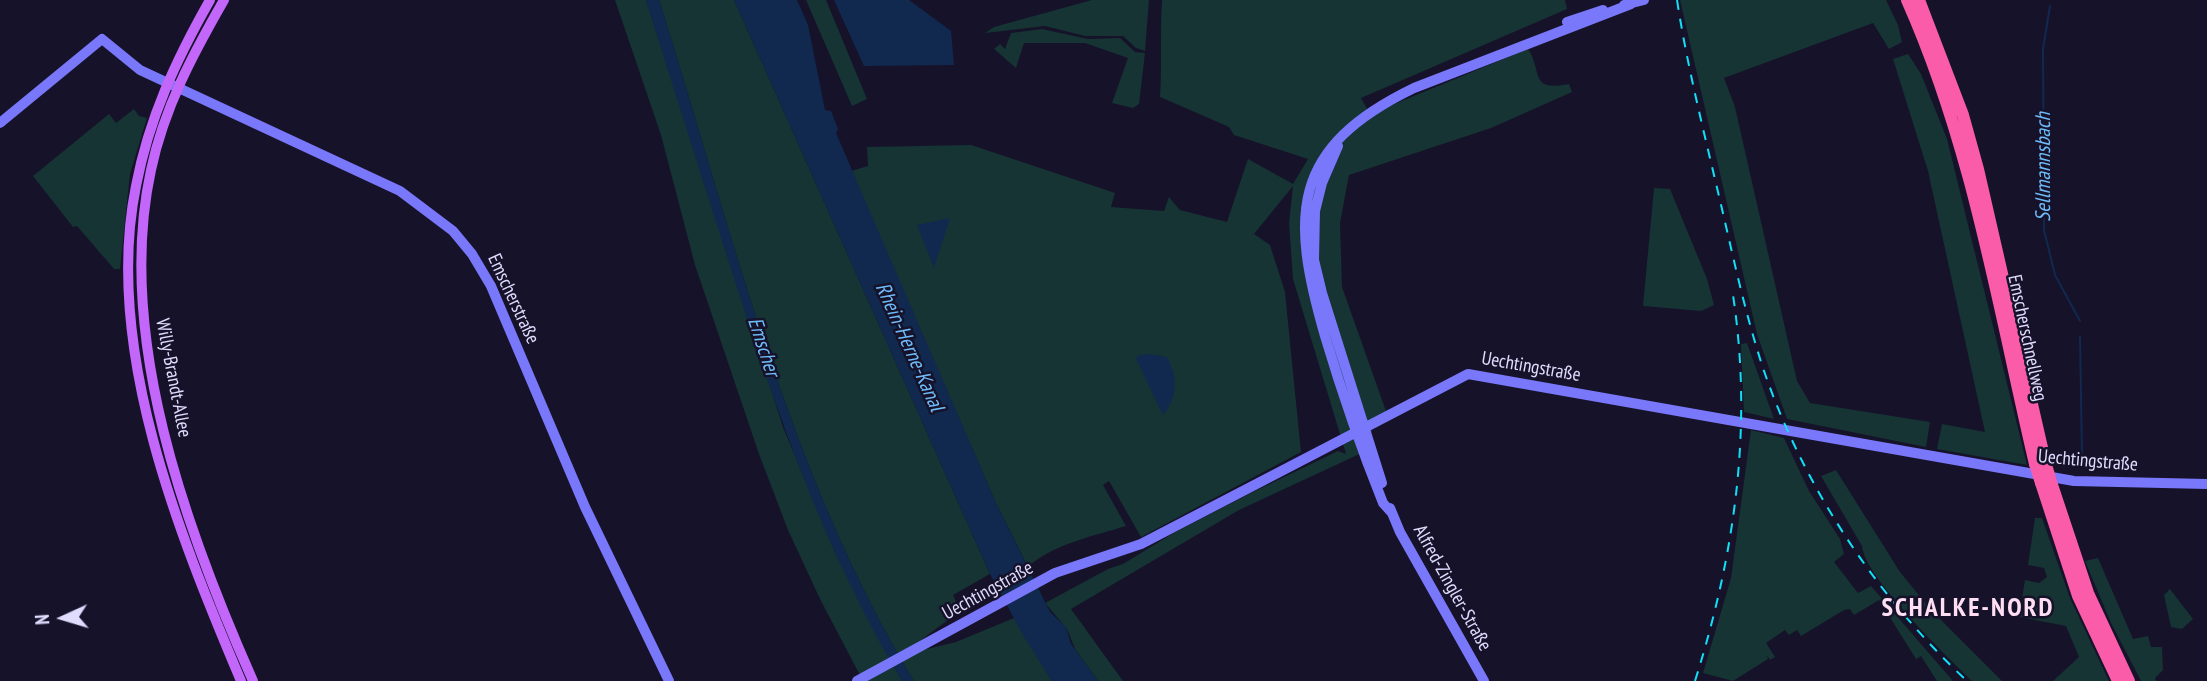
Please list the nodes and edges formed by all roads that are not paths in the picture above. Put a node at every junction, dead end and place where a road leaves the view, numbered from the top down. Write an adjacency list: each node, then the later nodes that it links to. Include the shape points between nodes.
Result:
1 (210, 0): 7 (main road, Willy-Brandt-Allee)
2 (224, 0): 7 (main road, Willy-Brandt-Allee)
3 (1644, 0): 9 (street, Alfred-Zingler-Straße, via 1583,16 1394,97 1337,139 1319,166 1307,202 1303,236 1312,293)
4 (1907, 0): 6 (highway, Emscherschnellweg)
5 (1919, 0): 6 (highway, Emscherschnellweg)
6 (1927, 32): 10 (highway, Emscherschnellweg, bridge, via 1972,184)
7 (172, 85): 8 (street, Emscherstraße, via 125,60 102,39); 13 (main road, Willy-Brandt-Allee, via 145,146 131,220 128,277 134,344 167,481); 14 (main road, Willy-Brandt-Allee, via 145,200 140,275 145,343 177,475); 15 (street, Emscherstraße, via 400,191 433,214 472,254 491,286 601,542)
8 (0, 123)
9 (1360, 430): 11 (street, Uechtingstraße, via 1462,376 1475,374 2074,481); 12 (street, Uechtingstraße, via 1141,544 1075,564); 18 (street, Alfred-Zingler-Straße, via 1391,512)
10 (2046, 484): 19 (highway, Emscherschnellweg, via 2075,587); 20 (highway, Emscherschnellweg, via 2088,593)
11 (2207, 484)
12 (876, 672): 16 (street); 17 (street)
13 (241, 681)
14 (253, 681)
15 (669, 681)
16 (857, 681)
17 (863, 681)
18 (1483, 681)
19 (2118, 681)
20 (2129, 681)

